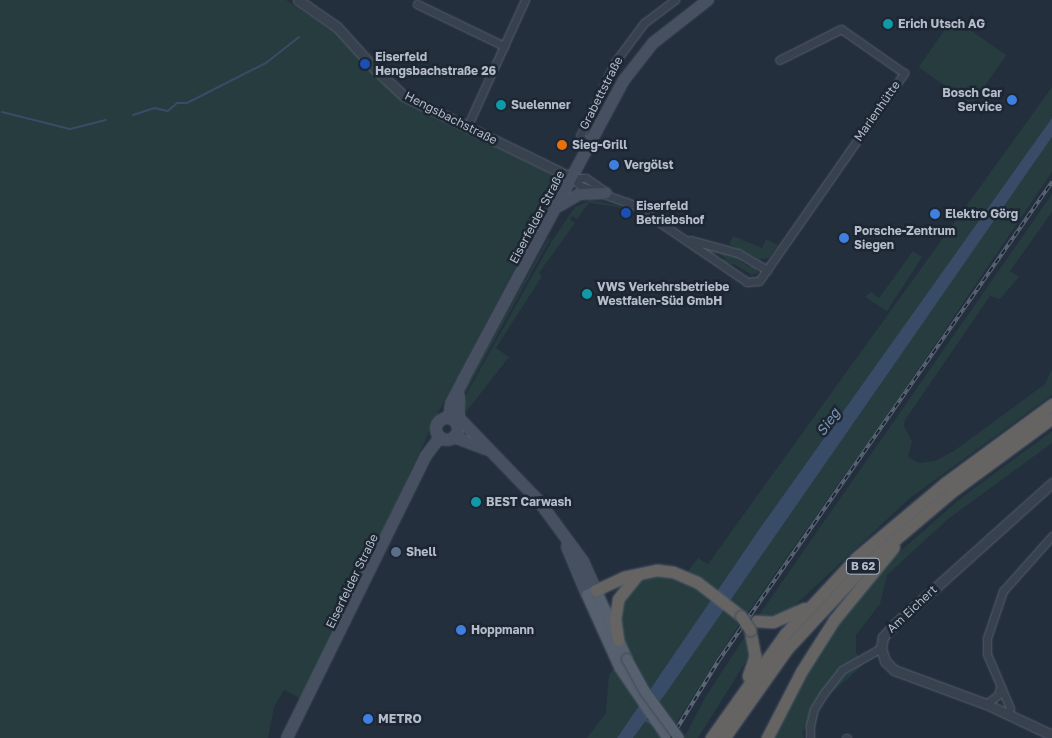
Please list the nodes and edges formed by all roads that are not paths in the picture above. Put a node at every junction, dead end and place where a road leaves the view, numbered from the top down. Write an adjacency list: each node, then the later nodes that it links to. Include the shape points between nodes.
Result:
1 (298, 0): 8 (street, Hengsbachstraße, via 337,27 404,96)
2 (524, 0): 6 (street)
3 (675, 0): 9 (street, Grabettstraße, via 644,22 615,62 584,121 580,136)
4 (708, 0): 9 (main road, Eiserfelder Straße, via 653,43 624,80)
5 (417, 4): 6 (street)
6 (504, 46): 8 (street)
7 (779, 60): 14 (street, Marienhütte, via 841,29 904,73)
8 (468, 127): 10 (street, Hengsbachstraße)
9 (589, 146): 10 (main road, Eiserfelder Straße)
10 (572, 178): 11 (street, Marienhütte, via 581,186); 12 (main road, Eiserfelder Straße)
11 (606, 192): 12 (main road, via 580,194); 13 (street, Marienhütte, via 634,205)
12 (556, 208): 15 (main road, Eiserfelder Straße)
13 (690, 240): 14 (street, Marienhütte, via 733,251); 14 (street, Marienhütte, via 750,283 759,281)
14 (768, 270)
15 (462, 380): 17 (main road, Eiserfelder Straße); 21 (main road, via 457,413)
16 (1052, 404): 27 (highway, B 62, via 898,520)
17 (449, 418): 19 (main road, via 455,421); 20 (main road, Eiserfelder Straße, via 438,423)
18 (1052, 418): 23 (highway, B 62)
19 (456, 433): 20 (main road, via 449,439); 21 (main road)
20 (440, 436): 37 (main road, Eiserfelder Straße, via 425,457)
21 (491, 452): 26 (main road, via 538,500 583,561)
22 (1052, 483): 30 (street, Am Eichert, via 895,624 883,637)
23 (954, 490): 41 (highway, B 62, via 884,548 823,608 768,673); 42 (highway, B 62, via 888,554 840,612 801,672)
24 (1052, 536): 33 (street, via 1008,583 999,599 986,649)
25 (638, 574): 26 (highway, B 62, via 612,588); 28 (highway, B 62, via 657,570 689,579); 29 (highway, via 618,599 615,614)
26 (592, 593): 29 (main road); 31 (main road)
27 (812, 603): 28 (highway, B 62, via 780,620); 32 (highway, B 62)
28 (753, 625): 32 (highway, B 62, via 755,656)
29 (618, 640): 31 (main road)
30 (881, 648): 34 (street, Am Eichert, via 885,661 894,670); 43 (street, via 842,670 814,709)
31 (623, 663): 38 (main road); 39 (main road, bridge)
32 (745, 687): 40 (highway, B 62)
33 (1000, 688): 34 (street, via 998,695); 35 (street, via 1010,708)
34 (986, 704): 35 (street, Am Eichert)
35 (1006, 714): 36 (street, Am Eichert)
36 (1046, 735)
37 (287, 738)
38 (668, 738)
39 (680, 738)
40 (711, 738)
41 (724, 738)
42 (767, 738)
43 (810, 738)

